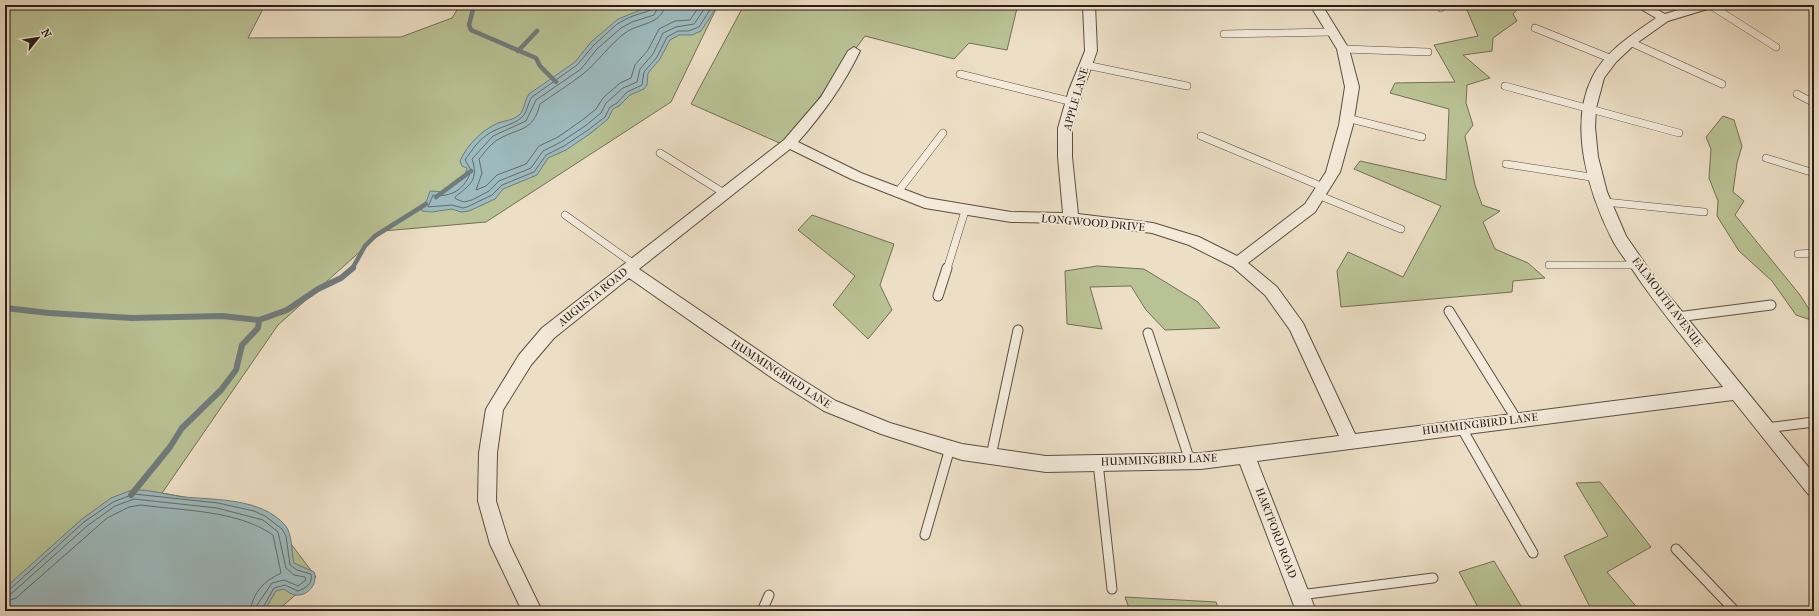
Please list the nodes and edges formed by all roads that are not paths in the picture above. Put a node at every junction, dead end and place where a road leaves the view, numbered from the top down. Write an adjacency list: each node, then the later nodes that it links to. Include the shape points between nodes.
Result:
1 (1090, 5): 15 (street, APPLE LANE, via 1091,51)
2 (1316, 5): 7 (street)
3 (1640, 5): 5 (street)
4 (1709, 5): 5 (street, FALMOUTH AVENUE); 10 (lane)
5 (1664, 18): 9 (street, FALMOUTH AVENUE)
6 (1535, 28): 14 (lane)
7 (1331, 32): 8 (lane); 11 (street)
8 (1224, 34)
9 (1630, 42): 14 (street, FALMOUTH AVENUE); 17 (lane)
10 (1776, 47)
11 (1343, 49): 13 (lane); 24 (street, via 1352,87)
12 (854, 51): 29 (street, AUGUSTA ROAD, via 844,73 817,113)
13 (1428, 52)
14 (1612, 59): 23 (street, FALMOUTH AVENUE, via 1598,78)
15 (1086, 65): 18 (lane); 21 (street, APPLE LANE)
16 (960, 74): 21 (lane)
17 (1722, 84)
18 (1187, 86)
19 (1505, 86): 23 (lane)
20 (1797, 94): 22 (lane)
21 (1073, 102): 42 (street, APPLE LANE, via 1065,128)
22 (1814, 103)
23 (1589, 108): 26 (lane); 34 (street, FALMOUTH AVENUE, via 1591,157)
24 (1347, 118): 28 (lane); 35 (street, via 1333,172)
25 (943, 132): 37 (lane)
26 (1679, 133)
27 (1201, 136): 35 (lane)
28 (1422, 137)
29 (789, 143): 36 (street, AUGUSTA ROAD); 37 (street, LONGWOOD DRIVE)
30 (660, 153): 36 (lane)
31 (1766, 158): 33 (lane)
32 (1506, 164): 34 (lane)
33 (1814, 173)
34 (1597, 178): 38 (street, FALMOUTH AVENUE)
35 (1321, 191): 43 (lane); 46 (street, via 1310,208)
36 (724, 193): 49 (street, AUGUSTA ROAD)
37 (896, 193): 39 (street, LONGWOOD DRIVE, via 925,203)
38 (1605, 202): 40 (lane); 48 (street, FALMOUTH AVENUE, via 1619,238)
39 (965, 210): 42 (street, LONGWOOD DRIVE, via 1011,217); 50 (lane)
40 (1704, 212)
41 (565, 215): 49 (lane)
42 (1071, 218): 46 (street, LONGWOOD DRIVE, via 1153,228 1194,241)
43 (1401, 229)
44 (1814, 253): 45 (lane)
45 (1798, 254)
46 (1238, 263): 61 (street, LONGWOOD DRIVE, via 1271,291 1297,327)
47 (1549, 265): 48 (lane)
48 (1637, 265): 53 (street, FALMOUTH AVENUE)
49 (630, 266): 62 (street, HUMMINGBIRD LANE, via 781,375 830,406 887,429); 75 (street, AUGUSTA ROAD, via 548,333 525,360 495,409 488,453 487,501 500,544)
50 (938, 296)
51 (1771, 305): 53 (lane)
52 (1449, 311): 57 (lane)
53 (1677, 317): 56 (street, FALMOUTH AVENUE)
54 (1018, 330): 64 (lane)
55 (1148, 333): 65 (lane)
56 (1737, 392): 57 (street, HUMMINGBIRD LANE); 60 (street, FALMOUTH AVENUE)
57 (1517, 420): 59 (street, HUMMINGBIRD LANE)
58 (1814, 422): 60 (lane)
59 (1461, 427): 61 (street, HUMMINGBIRD LANE); 70 (lane)
60 (1766, 428): 67 (street, FALMOUTH AVENUE)
61 (1350, 441): 63 (street, HUMMINGBIRD LANE)
62 (950, 448): 64 (street, HUMMINGBIRD LANE); 68 (lane)
63 (1246, 455): 65 (street, HUMMINGBIRD LANE); 74 (street, HARTFORD ROAD)
64 (991, 456): 66 (street, HUMMINGBIRD LANE, via 1046,464)
65 (1190, 461): 66 (street, HUMMINGBIRD LANE)
66 (1098, 463): 72 (lane)
67 (1814, 488)
68 (925, 535)
69 (1676, 549): 77 (lane)
70 (1533, 553)
71 (1433, 578): 74 (lane)
72 (1112, 589)
73 (769, 595): 76 (lane)
74 (1303, 603)
75 (532, 611)
76 (762, 611)
77 (1735, 611)

